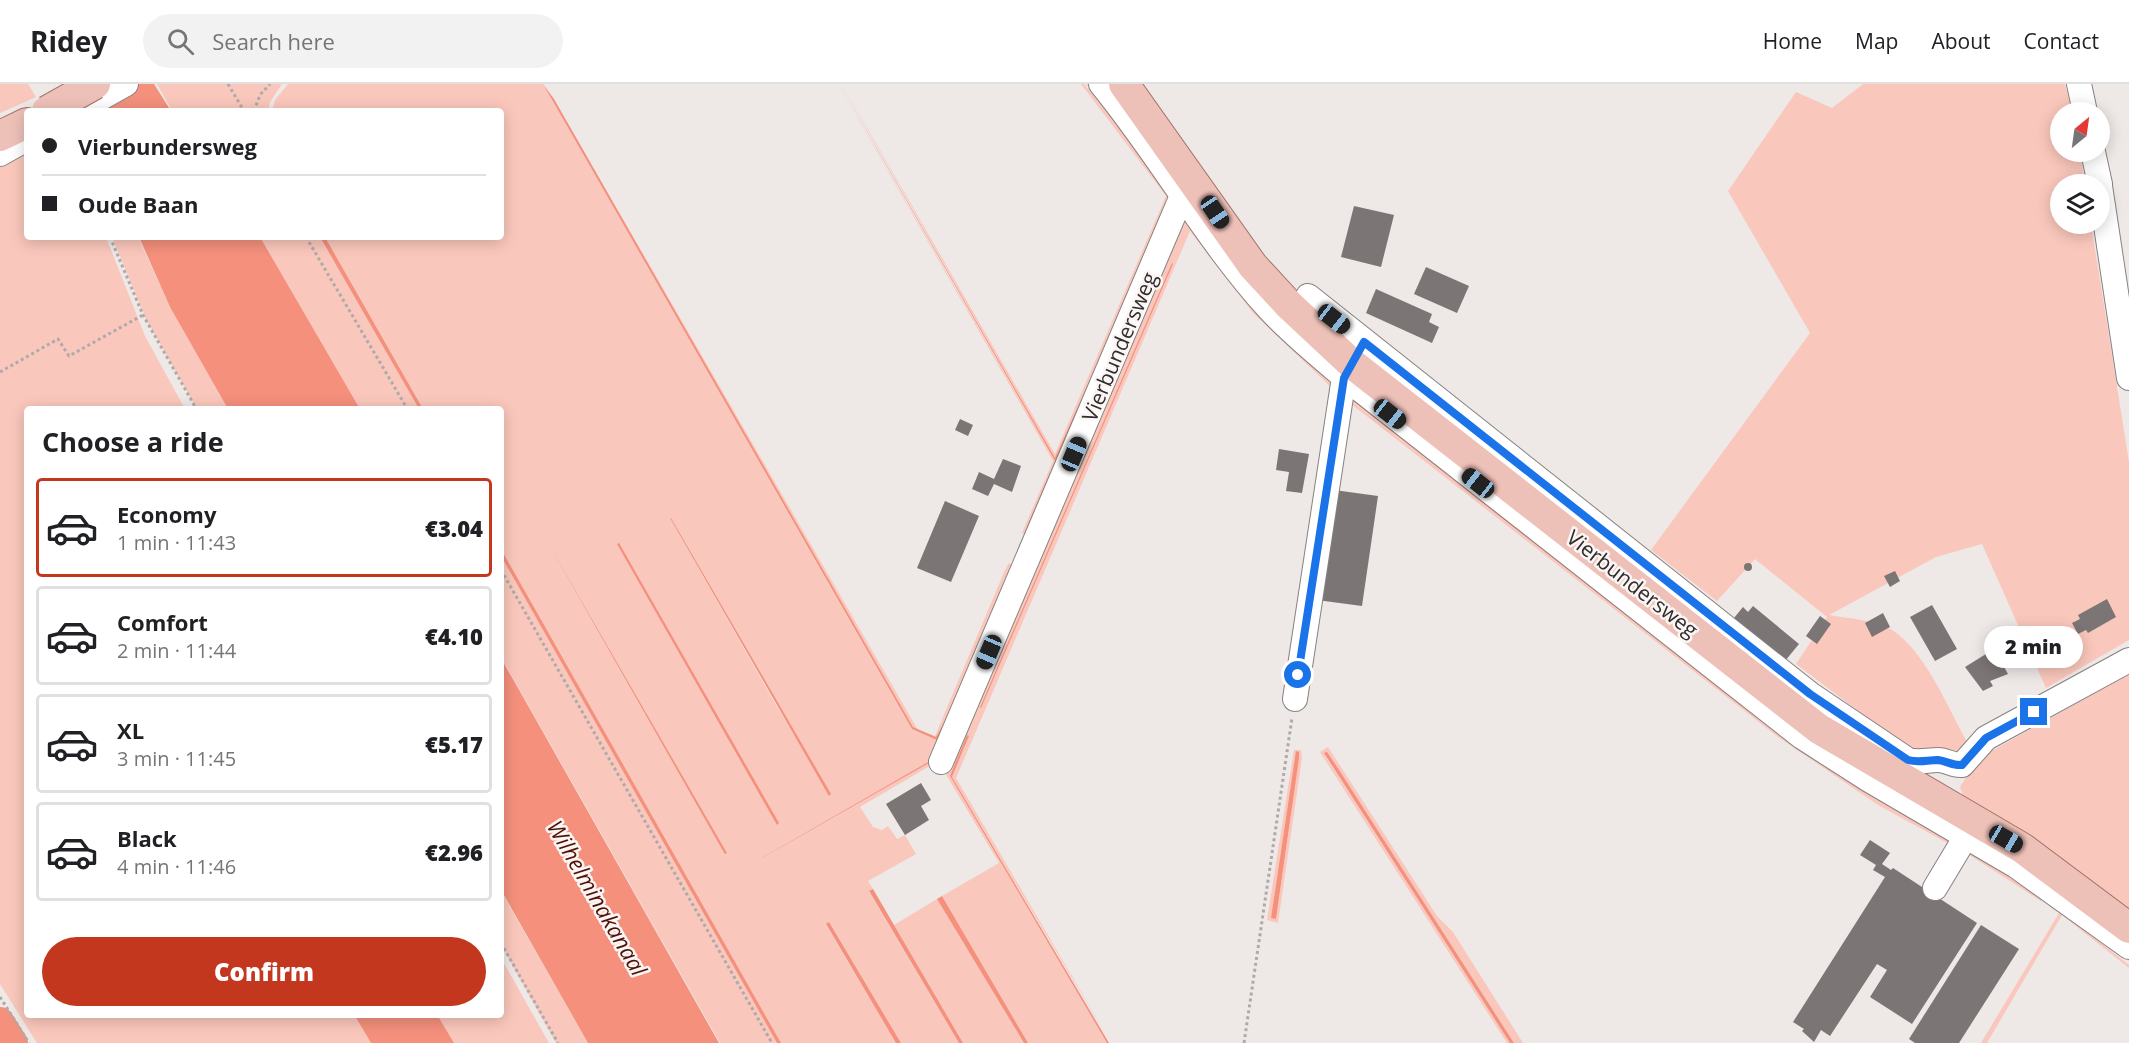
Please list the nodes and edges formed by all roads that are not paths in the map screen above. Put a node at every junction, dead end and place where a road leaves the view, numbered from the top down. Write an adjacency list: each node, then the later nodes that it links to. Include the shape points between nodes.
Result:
1 (95, 84): 7 (main road, bridge)
2 (126, 84): 8 (street)
3 (1101, 84): 13 (street, Vierbundersweg)
4 (1124, 84): 13 (main road, Vierbundersweg)
5 (2079, 84): 6 (street)
6 (2083, 102)
7 (52, 108)
8 (83, 108)
9 (24, 124): 10 (main road)
10 (0, 136)
11 (24, 141): 12 (street)
12 (0, 154)
13 (1186, 186): 16 (main road, Vierbundersweg, via 1289,305); 20 (street, Vierbundersweg)
14 (2107, 234): 17 (street)
15 (1308, 296): 16 (street, Vierbundersweg)
16 (1353, 361): 18 (street, Vierbundersweg, via 1839,716 1908,760 1962,765 1986,738); 19 (street); 21 (main road, Vierbundersweg, via 1819,729)
17 (2129, 378)
18 (2129, 660)
19 (1295, 699)
20 (941, 762)
21 (1971, 829): 22 (street); 23 (main road, Vierbundersweg, via 2022,848); 24 (street, Vierbundersweg)
22 (1935, 888)
23 (2129, 928)
24 (2129, 947)

